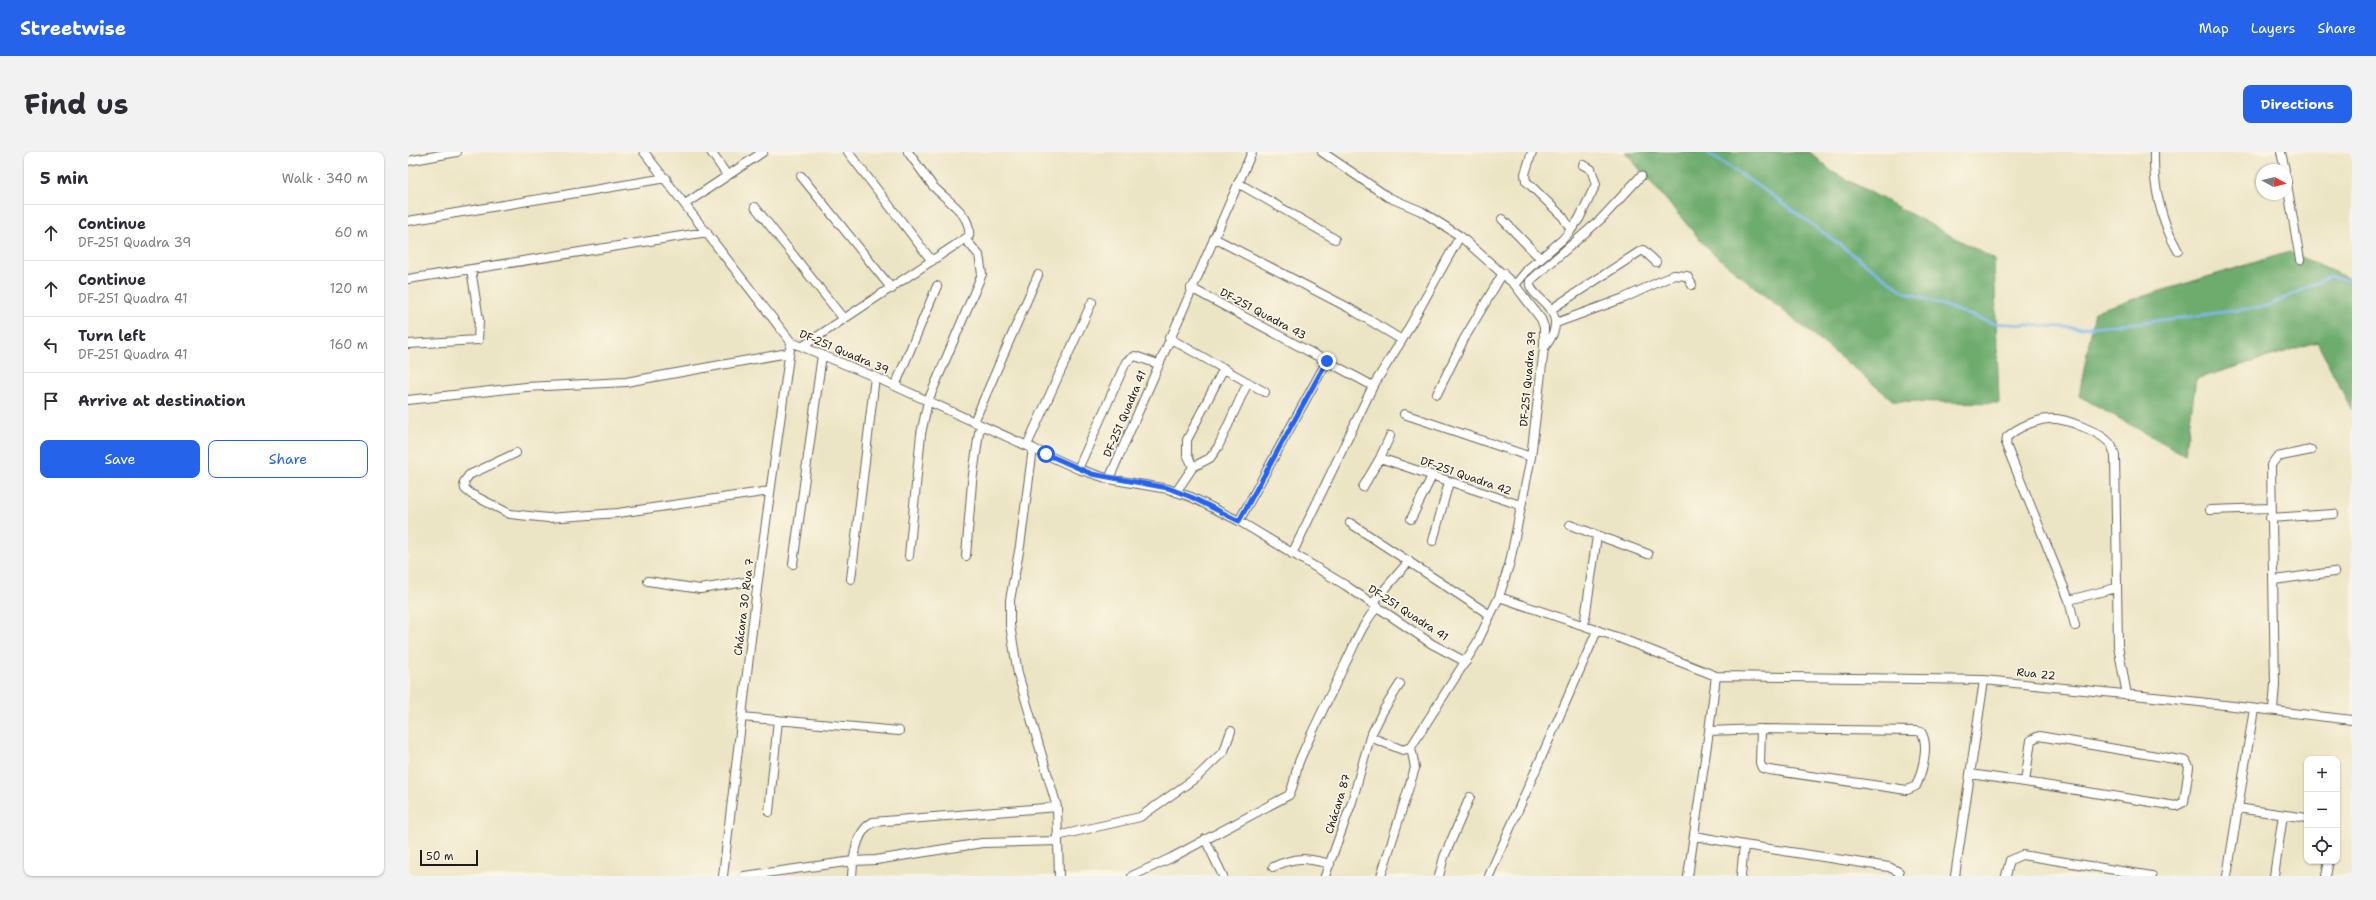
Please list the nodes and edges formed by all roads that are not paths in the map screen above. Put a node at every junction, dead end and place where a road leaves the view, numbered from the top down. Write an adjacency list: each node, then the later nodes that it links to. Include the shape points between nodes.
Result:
1 (457, 152): 12 (street)
2 (644, 152): 19 (street, DF-251 Quadra 39)
3 (711, 152): 16 (street)
4 (764, 152): 16 (street)
5 (848, 152): 35 (street)
6 (908, 152): 31 (street, via 934,187 964,216 970,231)
7 (1252, 152): 20 (street)
8 (1322, 152): 28 (street, DF-251 Quadra 39, via 1388,197 1421,211)
9 (1532, 152): 26 (street, via 1525,174 1526,182 1563,217)
10 (2154, 152): 32 (street, via 2157,196)
11 (2281, 152): 14 (street)
12 (428, 155): 13 (street)
13 (408, 161)
14 (2283, 164)
15 (1582, 165): 26 (street, via 1591,169 1596,184)
16 (727, 175): 22 (street)
17 (801, 176): 45 (street)
18 (1641, 176): 47 (street, via 1601,218 1530,281 1531,288)
19 (666, 178): 22 (street, DF-251 Quadra 39); 25 (street)
20 (1238, 183): 29 (street); 30 (street)
21 (2290, 200): 34 (street)
22 (685, 204): 27 (street, DF-251 Quadra 39)
23 (755, 207): 48 (street)
24 (1502, 219): 33 (street)
25 (408, 220)
26 (1571, 230): 33 (street)
27 (707, 232): 37 (street); 52 (street, DF-251 Quadra 39)
28 (1460, 236): 38 (street, DF-251 Quadra 39); 51 (street)
29 (1214, 238): 44 (street); 51 (street, via 1349,308)
30 (1335, 239)
31 (966, 240): 35 (street); 68 (street, via 979,255 982,274)
32 (2178, 250)
33 (1541, 259): 41 (street, via 1529,268)
34 (2300, 260)
35 (932, 262): 45 (street)
36 (1656, 262): 47 (street, via 1643,250)
37 (471, 269): 40 (street); 53 (street, via 479,320 478,340)
38 (1503, 273): 41 (street, DF-251 Quadra 39); 66 (street, via 1464,339)
39 (1038, 275): 70 (street)
40 (408, 279)
41 (1515, 285): 55 (street, DF-251 Quadra 39, via 1541,319 1544,327)
42 (1692, 285): 49 (street, via 1687,276 1674,275 1624,298)
43 (937, 286): 63 (street)
44 (1191, 288): 50 (street, DF-251 Quadra 41); 58 (street, DF-251 Quadra 43)
45 (892, 289): 48 (street)
46 (1092, 302): 72 (street)
47 (1550, 310): 49 (street)
48 (843, 318): 54 (street)
49 (1556, 323): 55 (street, via 1554,333)
50 (1170, 338): 59 (street, DF-251 Quadra 41); 60 (street)
51 (1402, 340): 64 (street)
52 (791, 342): 54 (street, DF-251 Quadra 39); 56 (street, Chácara 30 Rua 7)
53 (408, 344)
54 (803, 346): 57 (street, DF-251 Quadra 39)
55 (1544, 348): 75 (street, DF-251 Quadra 39)
56 (788, 353): 67 (street, via 626,382 526,387); 83 (street, Chácara 30 Rua 7)
57 (822, 355): 61 (street, DF-251 Quadra 39); 101 (street)
58 (1327, 361): 64 (street, DF-251 Quadra 43); 91 (street)
59 (1158, 364): 78 (street, via 1135,356 1126,362); 80 (street, DF-251 Quadra 41)
60 (1224, 368): 62 (street); 77 (street, via 1187,440 1187,454)
61 (875, 377): 63 (street, DF-251 Quadra 39); 103 (street)
62 (1248, 382): 65 (street); 77 (street, via 1218,448 1210,458)
63 (895, 386): 68 (street, DF-251 Quadra 39)
64 (1374, 386): 96 (street)
65 (1266, 392)
66 (1438, 394)
67 (408, 400)
68 (928, 401): 70 (street, DF-251 Quadra 39); 98 (street, via 921,434)
69 (1404, 414): 75 (street)
70 (977, 424): 72 (street, DF-251 Quadra 39); 99 (street)
71 (1390, 436): 76 (street)
72 (1030, 447): 78 (street, DF-251 Quadra 39); 134 (street, via 1020,546 1010,600 1010,625 1018,674)
73 (2311, 450): 86 (street, via 2273,460 2270,465)
74 (516, 453): 83 (street, via 468,475 464,482 465,489 510,514 548,518 618,513)
75 (1531, 457): 85 (street, DF-251 Quadra 42)
76 (1380, 458): 79 (street, DF-251 Quadra 42); 82 (street)
77 (1193, 467): 84 (street)
78 (1078, 470): 80 (street, DF-251 Quadra 39)
79 (1432, 476): 81 (street, DF-251 Quadra 42); 90 (street)
80 (1109, 479): 84 (street, DF-251 Quadra 41, via 1147,484)
81 (1449, 482): 85 (street, DF-251 Quadra 42); 95 (street)
82 (1363, 487)
83 (770, 491): 104 (street, Chácara 30 Rua 7)
84 (1176, 492): 91 (street, DF-251 Quadra 41)
85 (1520, 505): 108 (street, via 1516,540)
86 (2270, 508): 87 (street); 89 (street)
87 (2210, 510)
88 (2334, 514): 89 (street)
89 (2270, 518): 105 (street)
90 (1411, 519)
91 (1239, 521): 96 (street, DF-251 Quadra 41)
92 (1350, 523): 100 (street)
93 (1570, 525): 94 (street)
94 (1597, 536): 97 (street); 112 (street)
95 (1433, 541)
96 (1292, 554): 110 (street, DF-251 Quadra 41)
97 (1648, 554)
98 (909, 556)
99 (966, 556)
100 (1409, 561): 110 (street); 111 (street)
101 (793, 564)
102 (2334, 572): 105 (street)
103 (851, 578)
104 (758, 580): 106 (street, via 700,589); 122 (street, Chácara 30 Rua 7)
105 (2274, 580): 121 (street)
106 (648, 581)
107 (2116, 588): 109 (street); 109 (street, via 2115,456 2112,445 2090,430 2060,420 2050,418 2034,422 2007,436 2006,445); 119 (street, via 2118,646)
108 (1499, 597): 111 (street); 112 (street, Rua 22)
109 (2069, 600): 113 (street)
110 (1375, 605): 115 (street, DF-251 Quadra 41, via 1427,641); 141 (street, via 1324,704 1300,759 1289,795)
111 (1490, 615): 115 (street)
112 (1584, 626): 114 (street, Rua 22)
113 (2075, 626)
114 (1597, 631): 116 (street, Rua 22); 156 (street)
115 (1466, 662): 130 (street)
116 (1716, 676): 117 (street, Rua 22); 126 (street)
117 (1984, 680): 119 (street, Rua 22); 131 (street)
118 (1400, 684): 129 (street, Chácara 87)
119 (2127, 695): 120 (street, Rua 22)
120 (2254, 709): 121 (street, Rua 22); 135 (street)
121 (2273, 710): 124 (street, Rua 22)
122 (742, 717): 123 (street); 147 (street, Chácara 30 Rua 7)
123 (778, 720): 127 (street); 136 (street)
124 (2352, 720)
125 (1761, 729): 125 (street, via 1921,732 1926,742 1920,777 1916,786 1907,790 1762,768); 126 (street)
126 (1709, 730): 139 (street)
127 (899, 731)
128 (1231, 731): 140 (street, via 1224,751 1197,777 1140,817)
129 (1370, 737): 130 (street, via 1403,750); 144 (street, Chácara 87, via 1352,802)
130 (1411, 747): 154 (street, via 1415,768)
131 (1970, 774): 132 (street); 160 (street)
132 (2025, 782): 132 (street, via 2179,806 2184,802 2190,767 2189,763 2182,759 2039,736 2031,740)
133 (1470, 797): 155 (street, via 1444,857)
134 (1057, 807): 140 (street); 143 (street, via 873,822 861,835)
135 (2237, 808): 137 (street); 163 (street)
136 (768, 812)
137 (2283, 815): 138 (street); 164 (street)
138 (2304, 818)
139 (1695, 836): 142 (street); 157 (street)
140 (1057, 838): 143 (street, via 982,843 876,860); 150 (street)
141 (1205, 839): 151 (street); 152 (street)
142 (1744, 845): 158 (street); 159 (street, via 1889,867 1899,872)
143 (853, 861): 148 (street); 149 (street)
144 (1330, 864): 146 (street, via 1303,858 1288,860); 153 (street, Chácara 87)
145 (2328, 864): 165 (street)
146 (1272, 867)
147 (723, 876)
148 (744, 876)
149 (852, 876)
150 (1059, 876)
151 (1132, 876)
152 (1223, 876)
153 (1325, 876)
154 (1380, 876)
155 (1439, 876)
156 (1489, 876)
157 (1688, 876)
158 (1741, 876)
159 (1899, 876)
160 (1955, 876)
161 (2006, 876): 162 (street, via 2010,860 2022,855)
162 (2152, 876)
163 (2227, 876)
164 (2274, 876)
165 (2326, 876)

